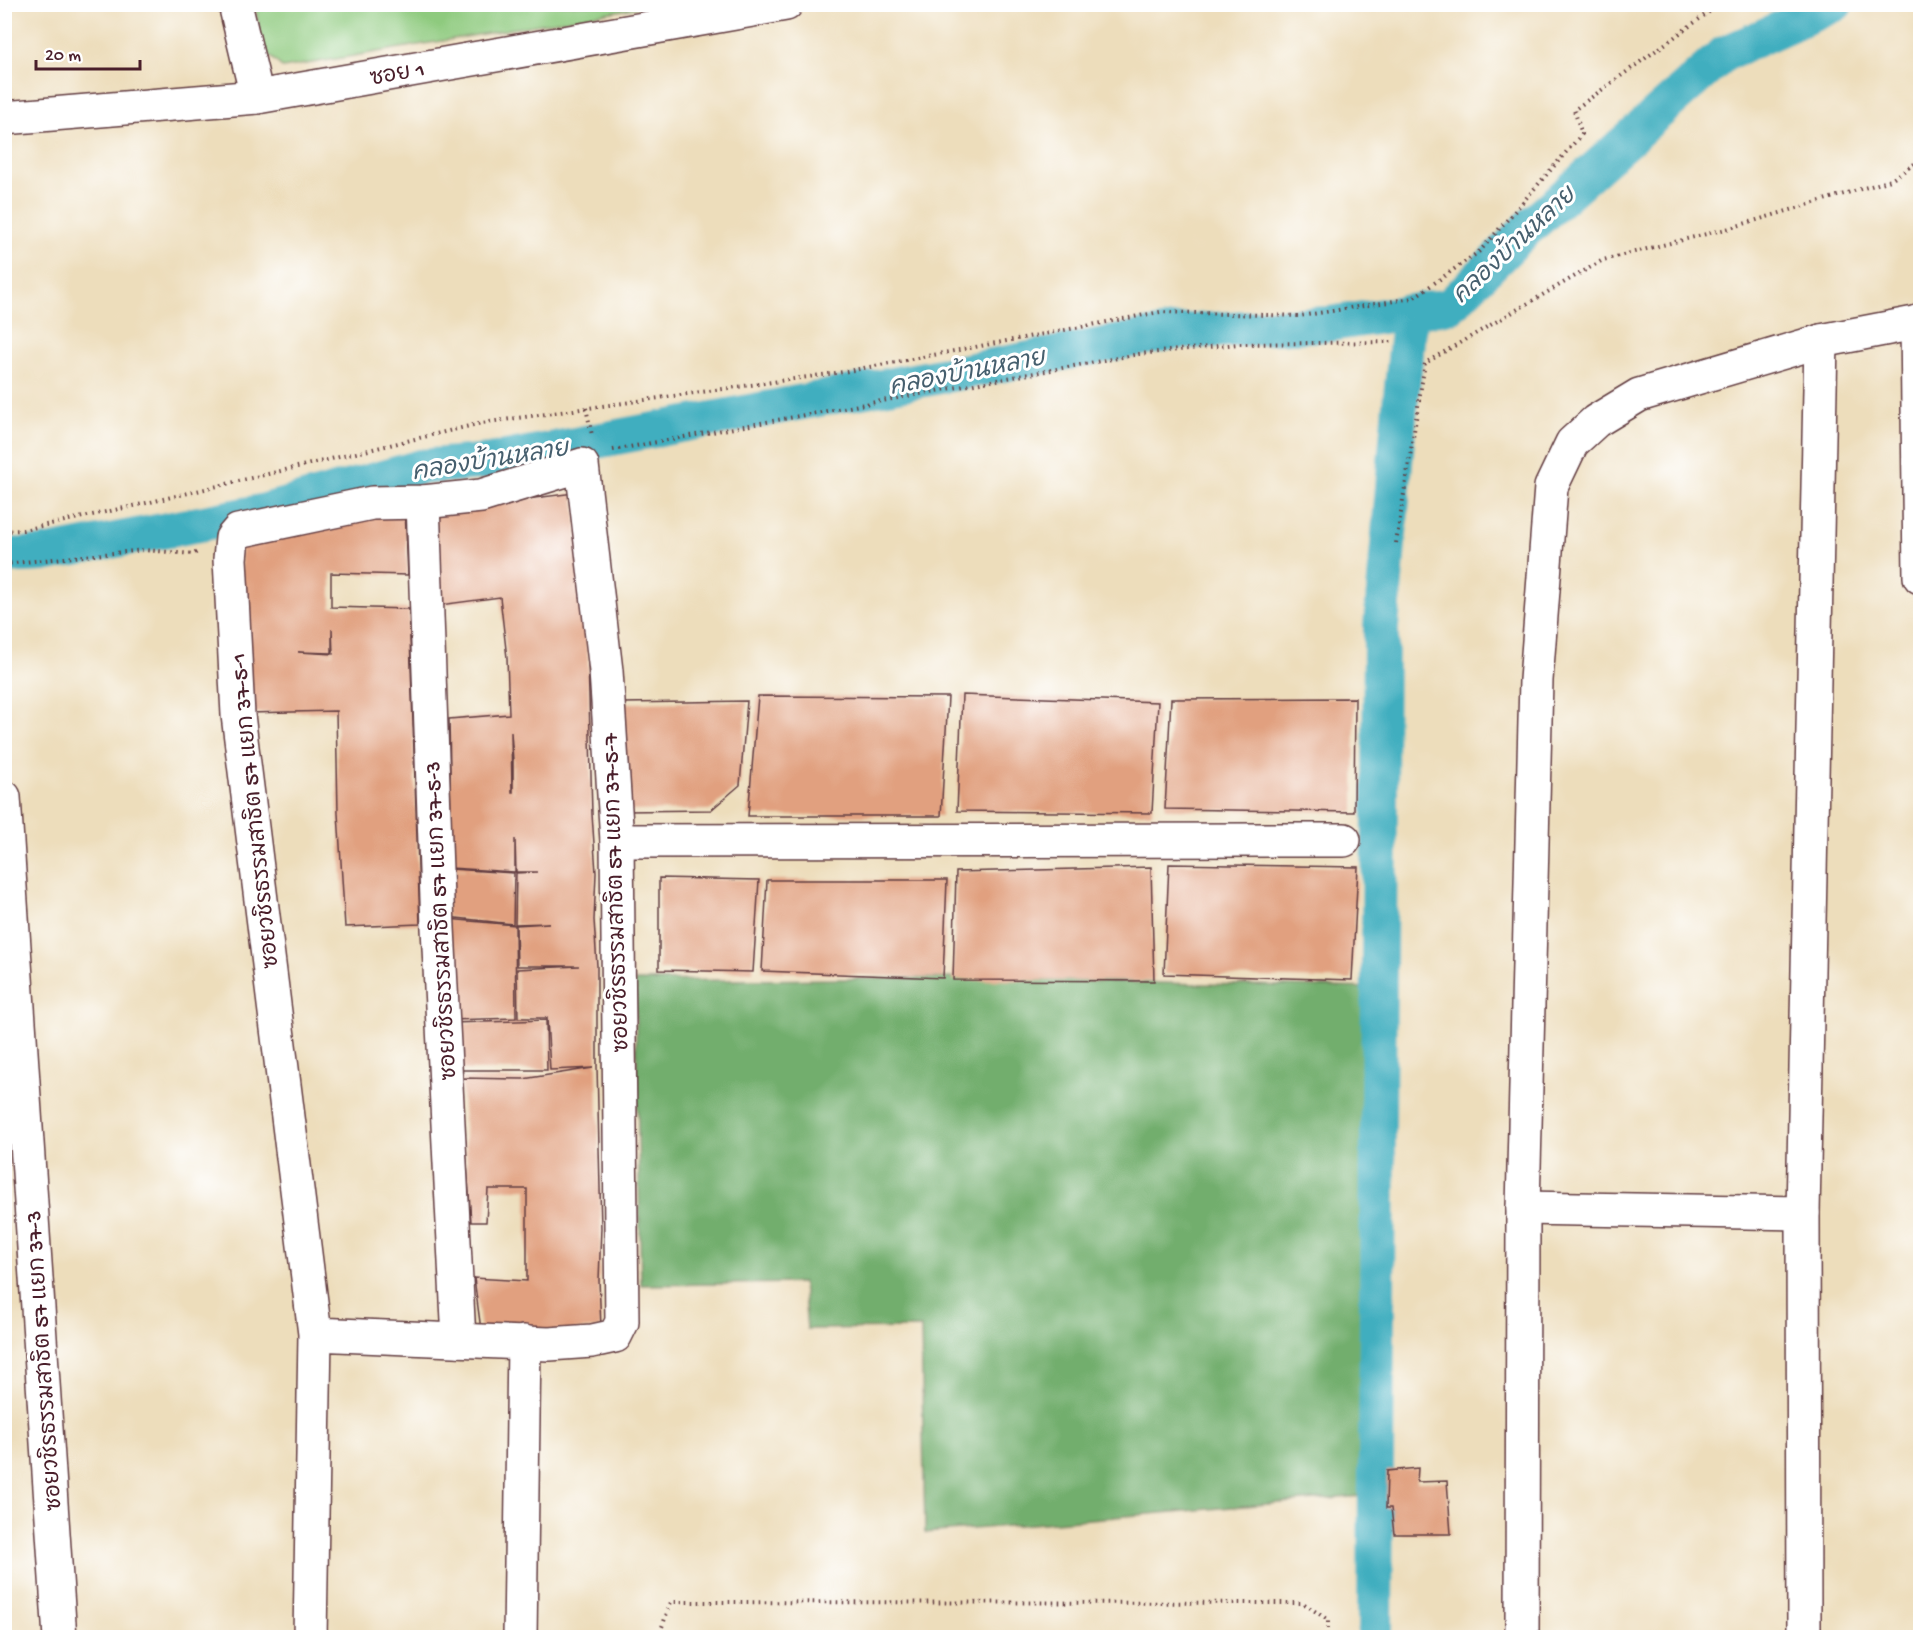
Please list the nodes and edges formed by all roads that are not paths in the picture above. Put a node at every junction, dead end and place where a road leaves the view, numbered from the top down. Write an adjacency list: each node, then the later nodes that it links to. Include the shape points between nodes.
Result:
1 (235, 4): 3 (street)
2 (786, 4): 3 (street, ซอย 1)
3 (257, 97): 4 (street, ซอย 1)
4 (4, 118)
5 (1919, 322): 6 (street); 9 (street)
6 (1821, 341): 13 (street, via 1639,395 1596,421 1572,443 1551,487 1536,680); 14 (street)
7 (582, 465): 8 (street, ซอยวชิรธรรมสาธิต 57 แยก 37-5-1, via 481,496); 12 (street, ซอยวชิรธรรมสาธิต 57 แยก 37-5-7, via 606,671)
8 (423, 502): 15 (street, ซอยวชิรธรรมสาธิต 57 แยก 37-5-1, via 372,503 238,531 230,548 238,715); 16 (street, ซอยวชิรธรรมสาธิต 57 แยก 37-5-3, via 438,928)
9 (1920, 577)
10 (4, 796): 18 (street, ซอยวชิรธรรมสาธิต 57 แยก 37-3)
11 (1344, 840): 12 (street)
12 (617, 841): 17 (street, ซอยวชิรธรรมสาธิต 57 แยก 37-5-7, via 622,1322 615,1336 592,1341)
13 (1523, 1208): 14 (street); 21 (street)
14 (1803, 1213): 22 (street)
15 (315, 1334): 16 (street); 19 (street)
16 (459, 1340): 17 (street)
17 (524, 1342): 20 (street)
18 (60, 1638)
19 (310, 1638)
20 (520, 1638)
21 (1522, 1638)
22 (1804, 1638)

